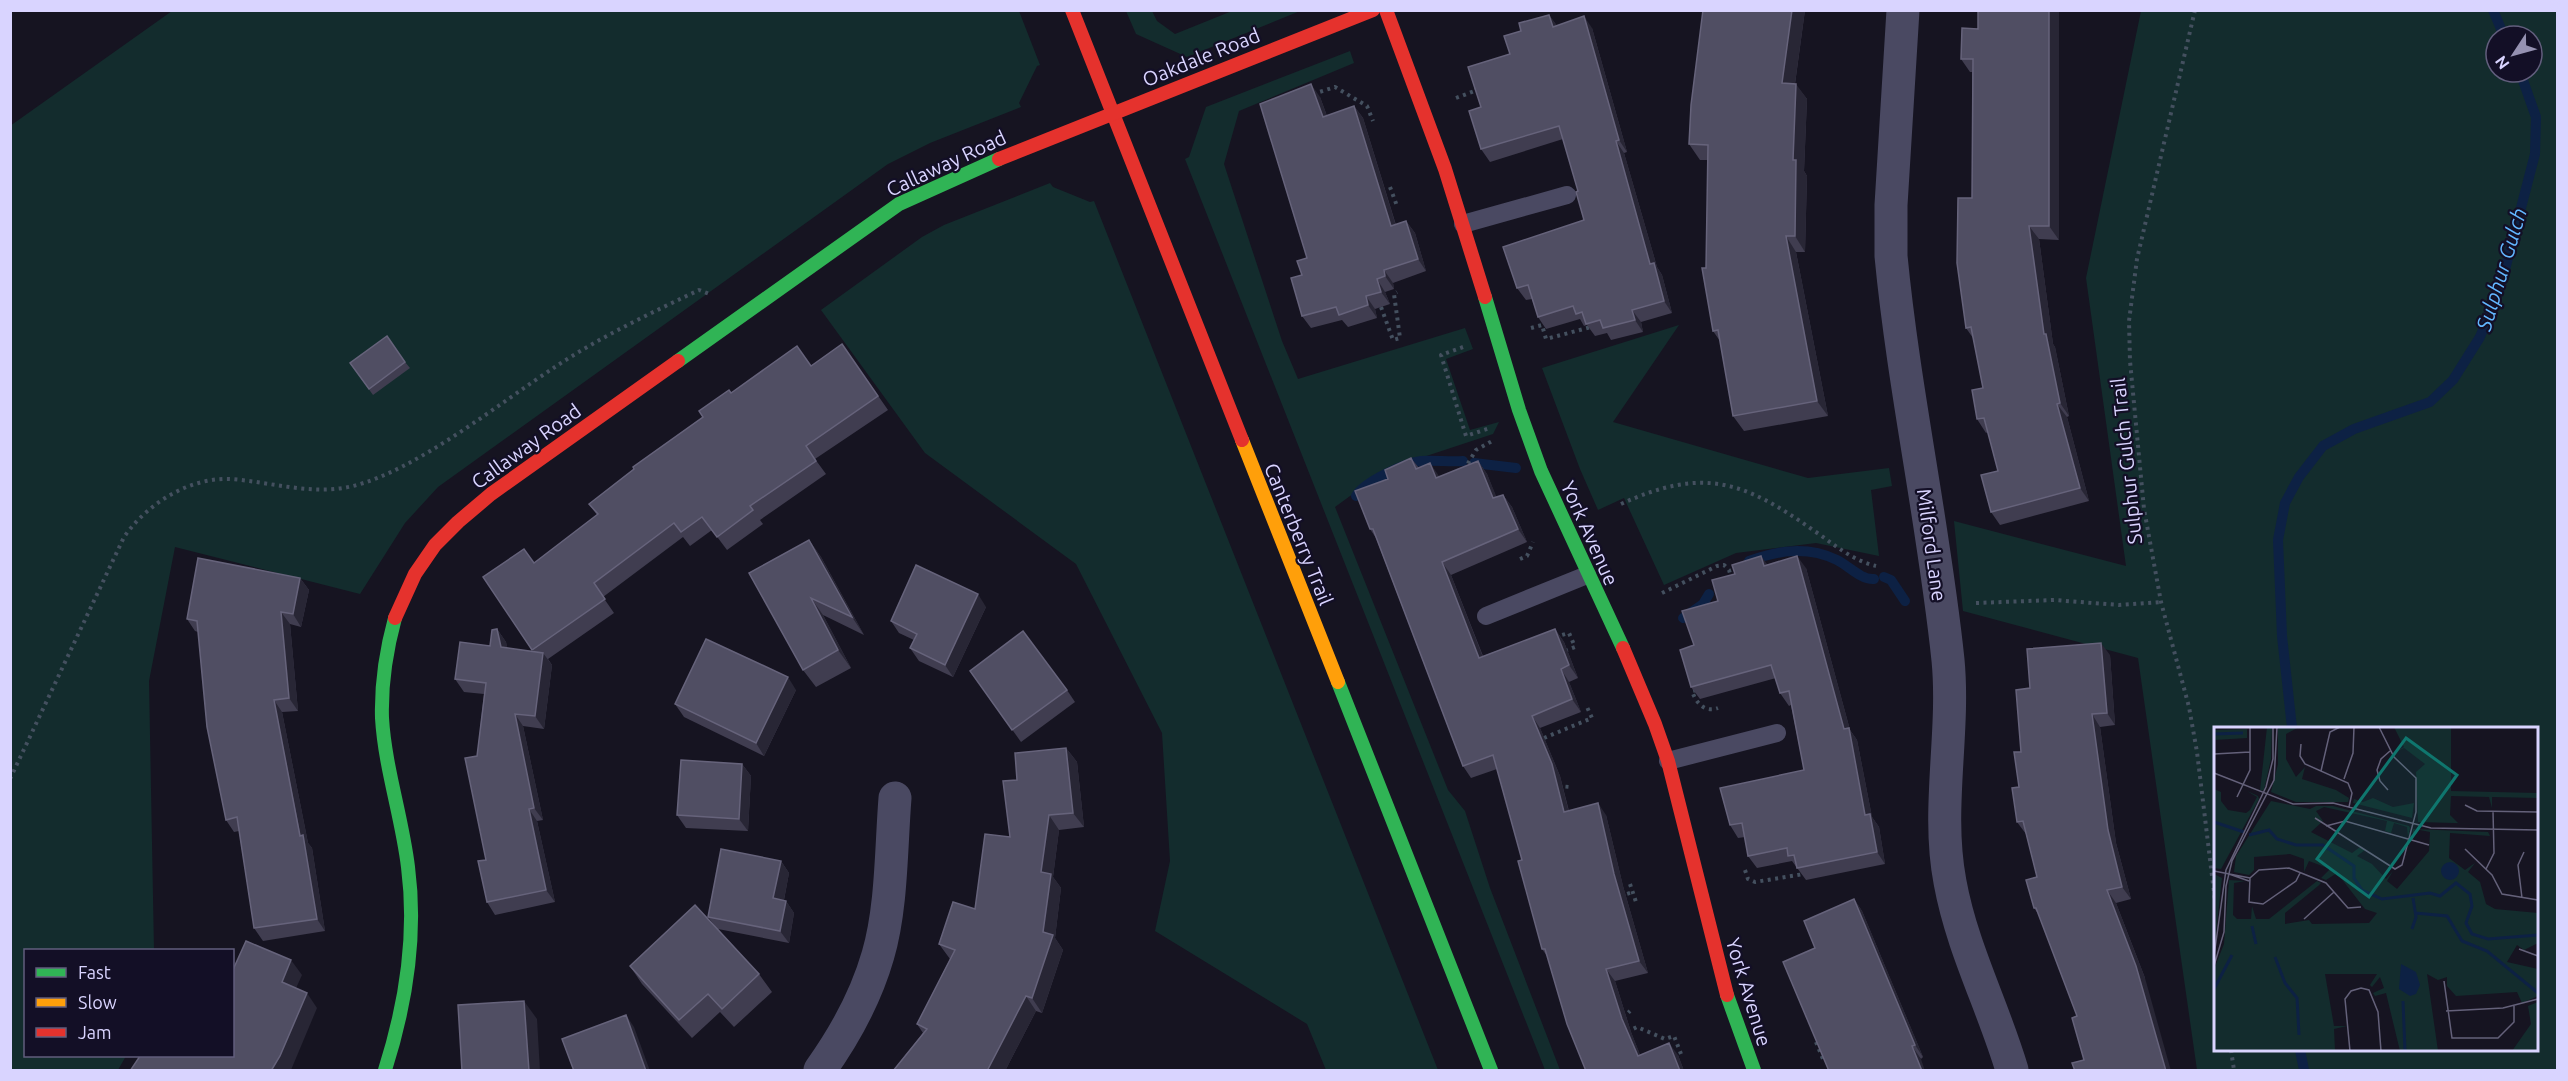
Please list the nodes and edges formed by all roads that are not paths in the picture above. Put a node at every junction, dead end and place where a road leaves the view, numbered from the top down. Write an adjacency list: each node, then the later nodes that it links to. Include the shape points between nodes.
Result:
1 (1071, 10): 5 (street, Canterberry Trail)
2 (1373, 10): 5 (street, Oakdale Road)
3 (1386, 10): 7 (street, York Avenue)
4 (1904, 10): 17 (street, Milford Lane, via 1891,206 1892,256 1948,662 1948,862 1962,936)
5 (1111, 114): 13 (street, Callaway Road, via 899,204 491,494 427,554 399,612 383,680 385,742 406,853 411,919 404,1001); 15 (street, Canterberry Trail)
6 (1567, 195): 7 (lane)
7 (1463, 224): 8 (street, York Avenue, via 1522,419)
8 (1587, 575): 9 (lane); 11 (street, York Avenue, via 1645,697)
9 (1486, 616)
10 (1777, 733): 11 (lane)
11 (1668, 761): 16 (street, York Avenue, via 1718,967)
12 (895, 798): 14 (street, via 885,920 878,954 848,1028)
13 (385, 1071)
14 (820, 1071)
15 (1491, 1071)
16 (1755, 1071)
17 (2012, 1071)

